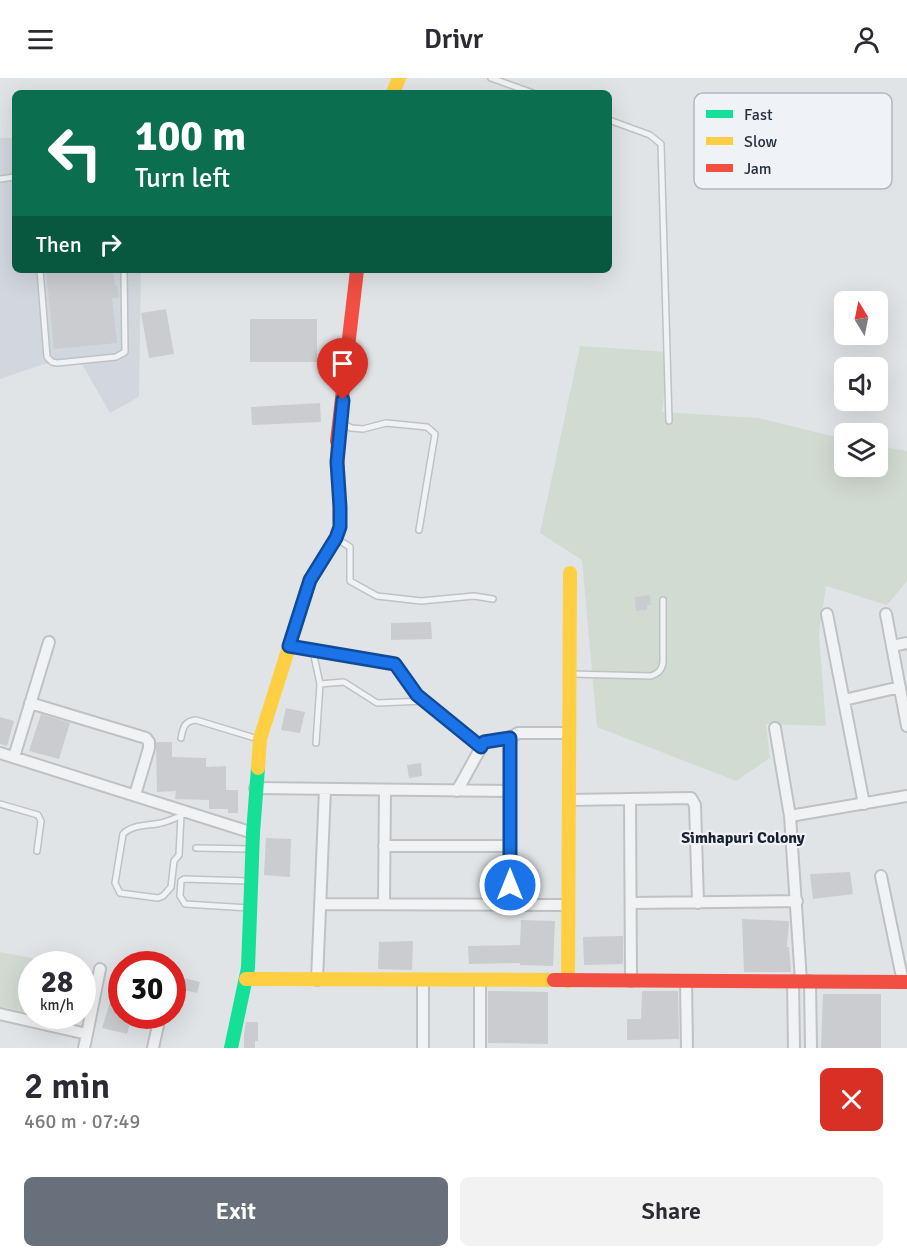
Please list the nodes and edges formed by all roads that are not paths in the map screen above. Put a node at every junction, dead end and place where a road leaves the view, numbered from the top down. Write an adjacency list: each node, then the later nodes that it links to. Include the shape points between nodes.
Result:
1 (491, 78): 2 (lane)
2 (525, 90)
3 (612, 121): 8 (lane, via 650,135 661,144)
4 (40, 273): 5 (lane, via 47,357 57,363 116,357 125,352)
5 (124, 273)
6 (357, 273): 7 (street)
7 (340, 421): 9 (lane, via 363,429 386,423 427,427 435,434); 10 (street, via 337,462 341,518)
8 (669, 421)
9 (419, 530)
10 (336, 538): 12 (lane, via 350,547 350,581 377,596 421,601 474,596); 18 (street, via 310,580)
11 (570, 573): 21 (street)
12 (493, 599)
13 (663, 600): 21 (lane, via 663,669 658,674)
14 (827, 614): 24 (street)
15 (886, 614): 19 (street)
16 (49, 642): 26 (street)
17 (907, 643): 19 (street)
18 (289, 646): 20 (lane); 32 (street)
19 (892, 646): 23 (street)
20 (313, 651): 22 (lane); 25 (lane, via 395,664)
21 (570, 674): 29 (street)
22 (320, 684): 25 (lane, via 344,682 377,703); 33 (lane)
23 (900, 687): 24 (street); 27 (street)
24 (844, 700): 47 (street)
25 (424, 701): 34 (lane)
26 (30, 703): 36 (street); 42 (street, via 146,738 149,748)
27 (907, 726)
28 (775, 728): 49 (street)
29 (569, 733): 31 (street, via 518,733); 45 (street)
30 (181, 738): 32 (lane, via 184,726 196,720)
31 (510, 738): 34 (street, via 484,742); 41 (street)
32 (260, 739): 37 (street)
33 (316, 743)
34 (481, 747): 40 (street)
35 (0, 753): 36 (street)
36 (14, 757): 42 (street)
37 (255, 788): 38 (street); 50 (street)
38 (325, 789): 39 (street); 61 (street)
39 (385, 790): 40 (street); 51 (street)
40 (457, 791): 41 (street)
41 (509, 791): 52 (street)
42 (135, 795): 48 (street)
43 (907, 796): 47 (street)
44 (630, 798): 45 (street); 59 (street); 60 (street, via 687,797 694,801)
45 (569, 800): 64 (street)
46 (0, 804): 55 (lane, via 38,815 41,821)
47 (864, 804): 49 (street)
48 (185, 814): 48 (lane, via 171,887 158,898 120,893 115,884 123,834 131,828 164,823); 50 (street)
49 (790, 816): 58 (street)
50 (253, 833): 54 (street)
51 (384, 846): 52 (street); 62 (street)
52 (510, 846): 63 (street)
53 (196, 848): 54 (lane)
54 (252, 849): 57 (street)
55 (37, 851)
56 (881, 876): 75 (street)
57 (252, 881): 65 (street); 65 (lane, via 184,879 180,897 185,904)
58 (796, 901): 60 (street); 74 (street)
59 (631, 903): 60 (street); 72 (street)
60 (698, 903)
61 (320, 904): 62 (street); 68 (street)
62 (384, 904): 63 (street)
63 (510, 905): 64 (street)
64 (568, 905): 71 (street)
65 (251, 908): 67 (street)
66 (100, 969): 78 (street)
67 (246, 978): 68 (street); 81 (street)
68 (317, 980): 69 (street)
69 (423, 980): 70 (street); 82 (street)
70 (480, 980): 71 (street); 83 (street)
71 (568, 981): 72 (street)
72 (631, 981): 73 (street)
73 (686, 981): 74 (street); 84 (street)
74 (801, 981): 75 (street); 85 (street); 86 (street)
75 (905, 982)
76 (0, 1014): 78 (street)
77 (157, 1029): 80 (street)
78 (87, 1034): 79 (street)
79 (84, 1048)
80 (153, 1048)
81 (231, 1048)
82 (423, 1048)
83 (480, 1048)
84 (687, 1048)
85 (794, 1048)
86 (811, 1048)

